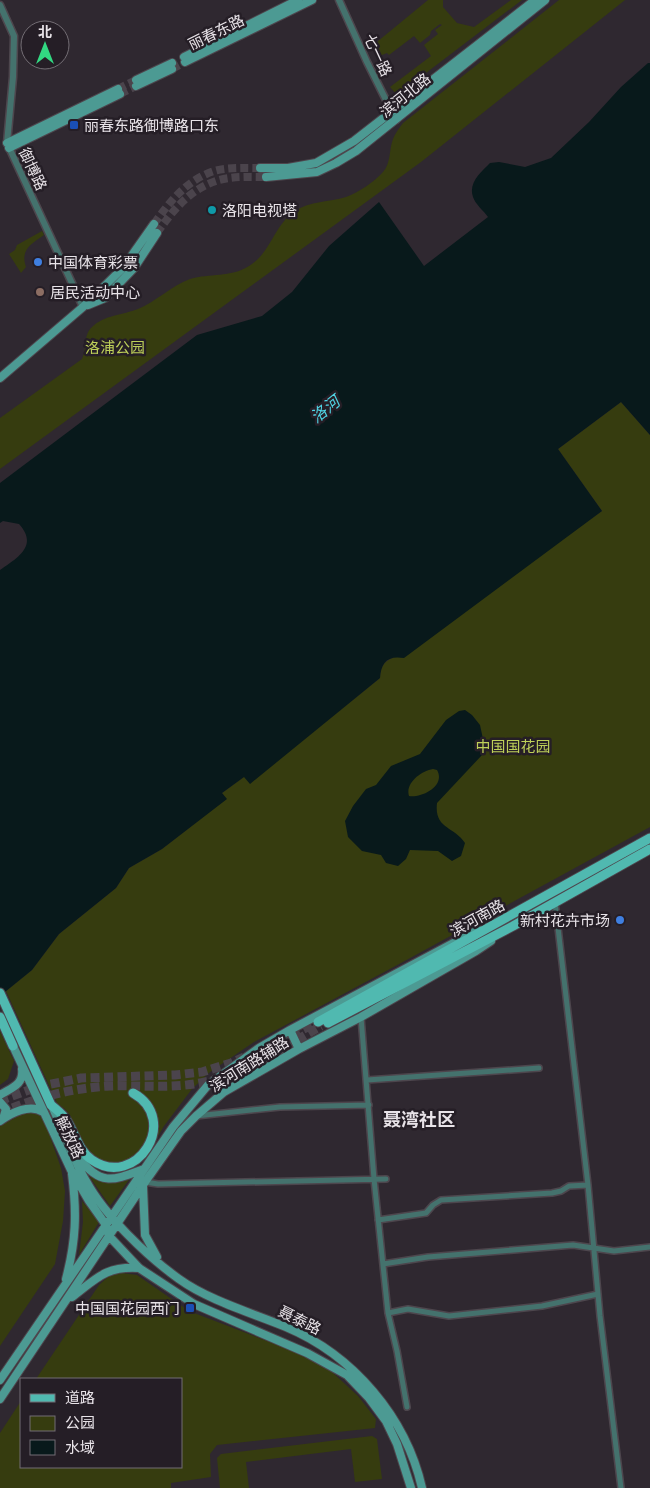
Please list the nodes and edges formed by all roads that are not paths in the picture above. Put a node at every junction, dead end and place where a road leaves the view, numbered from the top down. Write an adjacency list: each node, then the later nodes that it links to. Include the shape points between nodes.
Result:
1 (298, 0): 2 (main road, 丽春东路, via 185,60)
2 (312, 0)
3 (339, 0): 10 (street, 七一路)
4 (535, 0): 10 (main road, 滨河北路)
5 (545, 0): 11 (main road, 滨河北路)
6 (0, 5): 12 (street, 御博路, via 14,36)
7 (172, 66): 8 (main road)
8 (136, 83)
9 (119, 91): 12 (main road)
10 (391, 112): 11 (street, 七一路); 13 (main road, 滨河北路, via 354,141 316,163)
11 (396, 120): 14 (main road, 滨河北路, via 356,151 317,172)
12 (8, 145): 17 (street, 御博路)
13 (260, 168)
14 (266, 177)
15 (154, 224): 17 (main road, via 123,268)
16 (157, 233): 17 (main road, via 134,268 111,292)
17 (84, 307): 18 (main road)
18 (0, 378)
19 (650, 838): 22 (main road, 滨河南路)
20 (650, 848): 21 (main road, 滨河南路)
21 (555, 902): 23 (main road, 滨河南路); 47 (street)
22 (507, 917): 23 (main road, 滨河南路, via 320,1024); 27 (main road, 滨河南路辅路, via 467,934)
23 (513, 926): 26 (main road, 滨河南路辅路)
24 (0, 993): 36 (main road, 解放路)
25 (0, 1017): 28 (main road)
26 (361, 1017): 29 (main road, 滨河南路辅路); 32 (street)
27 (290, 1030): 29 (main road); 42 (main road, 滨河南路辅路, via 208,1085)
28 (13, 1046): 30 (main road, 解放路)
29 (299, 1048): 39 (main road, 滨河南路辅路, via 224,1092)
30 (22, 1065): 34 (main road, via 20,1083); 38 (main road, 解放路)
31 (539, 1068): 32 (street)
32 (367, 1080): 37 (street)
33 (133, 1093): 36 (main road, via 152,1112 152,1138 141,1157 117,1167 102,1165 87,1156 65,1119)
34 (0, 1095)
35 (0, 1102): 40 (main road, via 6,1109)
36 (51, 1105): 41 (main road, 解放路)
37 (369, 1105): 39 (street, via 280,1107); 44 (street)
38 (43, 1112): 40 (main road, via 26,1109); 43 (main road, 解放路)
39 (196, 1116): 46 (main road, 滨河南路辅路, via 181,1131)
40 (2, 1120)
41 (70, 1147): 42 (main road, via 88,1170 99,1176 118,1178); 48 (main road, 解放路, via 86,1182)
42 (144, 1169): 48 (main road, 滨河南路辅路)
43 (71, 1170): 51 (main road, 解放路); 58 (main road, via 76,1204 74,1239)
44 (374, 1180): 45 (street); 46 (street); 49 (street)
45 (386, 1180)
46 (144, 1184): 50 (main road, 滨河南路辅路); 55 (main road, via 145,1235)
47 (588, 1185): 49 (street, via 569,1186 552,1193 441,1200 426,1213); 54 (street)
48 (111, 1216): 50 (main road, 解放路); 51 (main road, 滨河南路辅路)
49 (378, 1220): 56 (street)
50 (117, 1224): 52 (main road, 滨河南路辅路); 55 (main road, 聂泰路)
51 (106, 1225): 52 (main road, 解放路); 58 (main road, 滨河南路辅路)
52 (109, 1236): 57 (main road, 聂泰路); 60 (main road, 滨河南路辅路)
53 (650, 1246): 54 (street, via 614,1251)
54 (594, 1249): 56 (street, via 573,1245); 59 (street)
55 (160, 1264): 66 (main road, 聂泰路, via 202,1293 318,1343 354,1371 392,1415 418,1469)
56 (383, 1264): 61 (street)
57 (139, 1268): 60 (main road, via 116,1268 105,1272); 65 (main road, 聂泰路, via 194,1304 300,1350 346,1375 386,1421 398,1444)
58 (64, 1286): 62 (main road, 滨河南路辅路)
59 (598, 1294): 61 (street, via 542,1306 449,1316 408,1309); 67 (street)
60 (67, 1301): 63 (main road, 滨河南路辅路)
61 (388, 1314): 64 (street)
62 (0, 1380)
63 (0, 1399)
64 (407, 1407)
65 (411, 1488)
66 (422, 1488)
67 (621, 1488)

